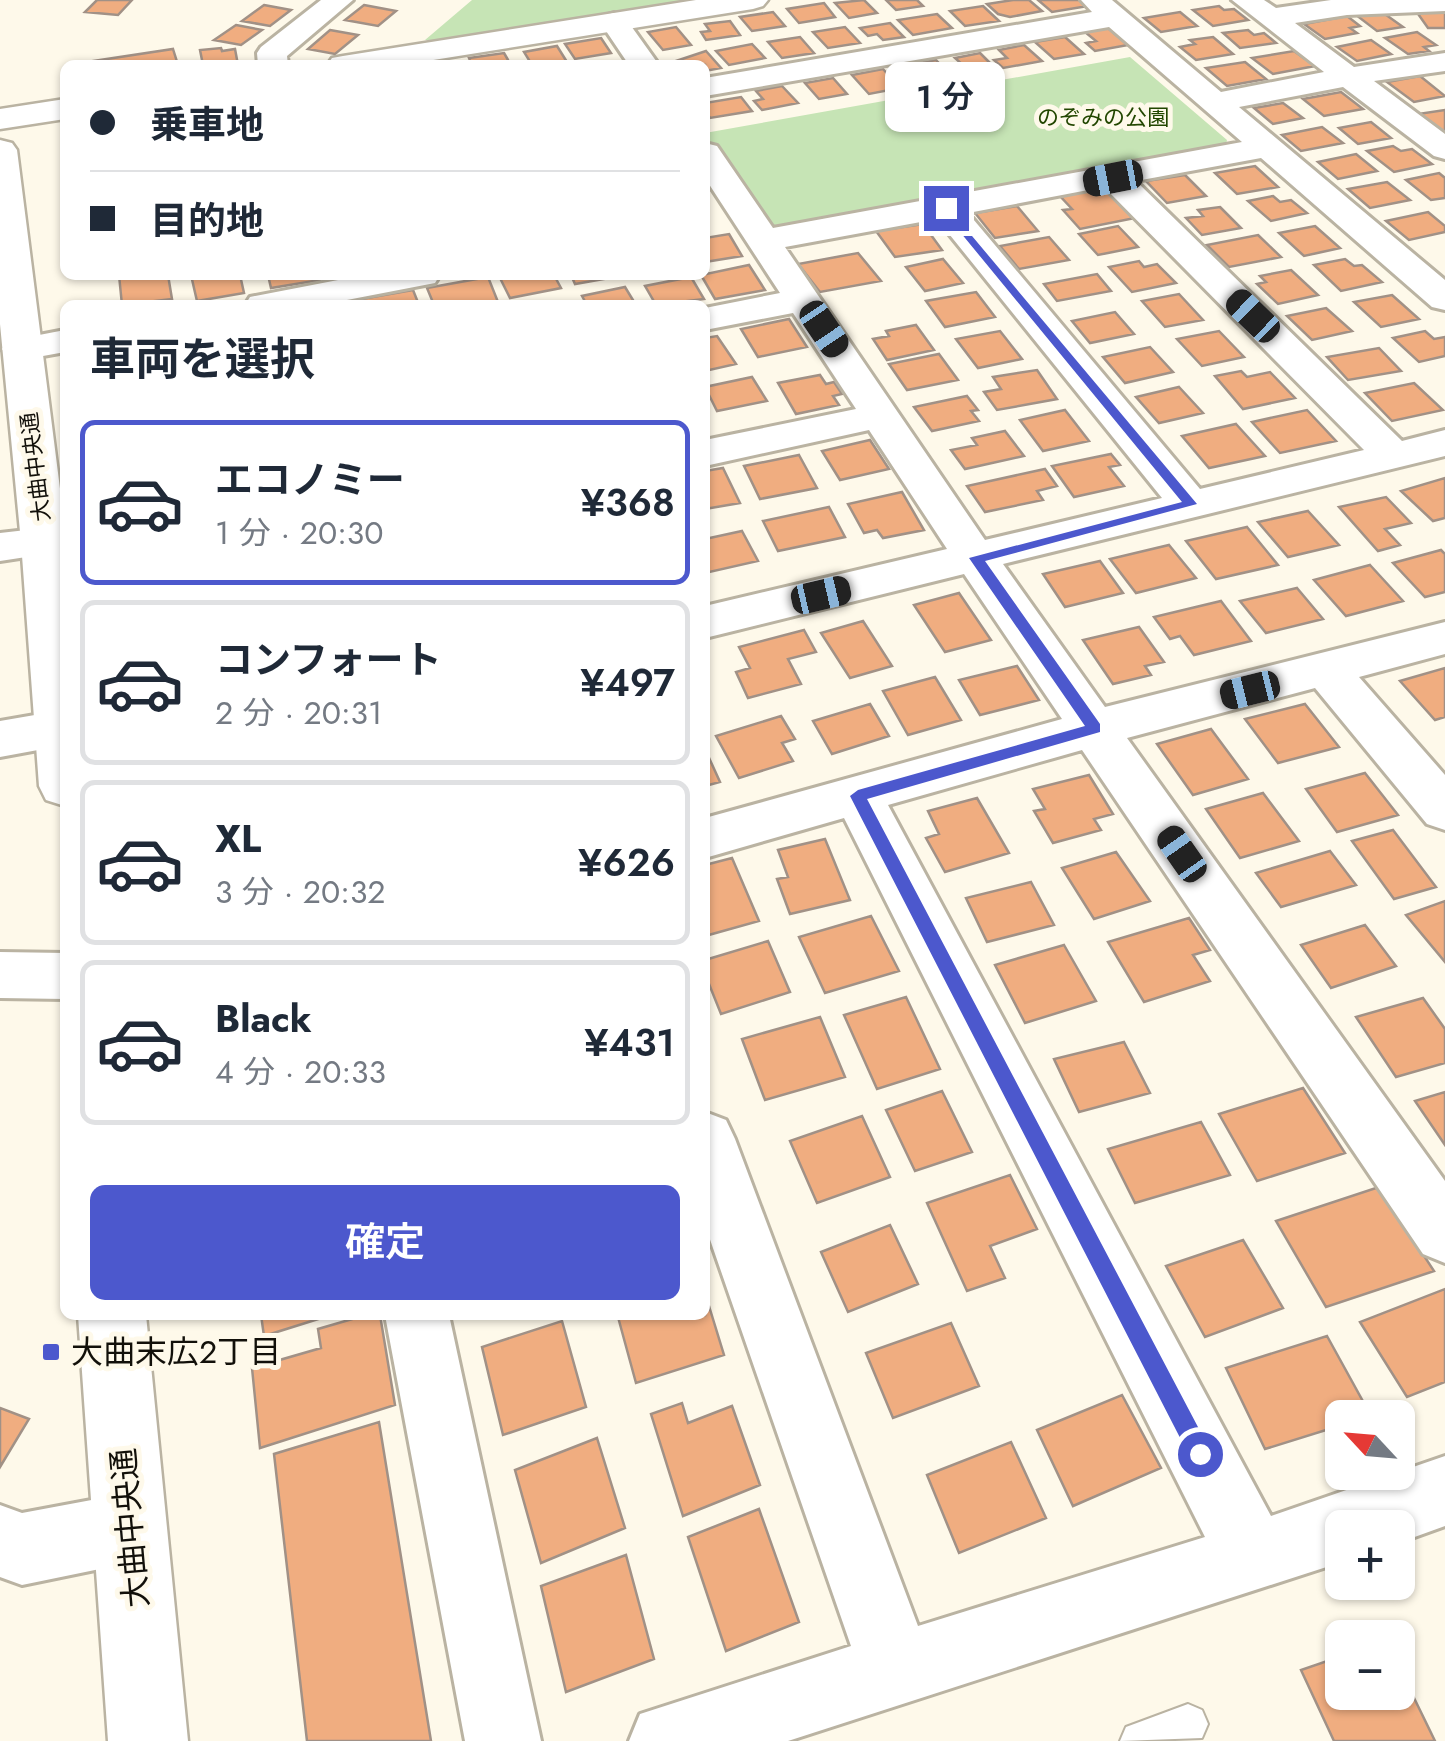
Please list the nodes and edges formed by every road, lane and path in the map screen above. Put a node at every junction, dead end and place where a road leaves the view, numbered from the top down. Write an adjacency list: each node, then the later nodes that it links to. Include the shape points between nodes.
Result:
1 (339, 0): 7 (street, via 272,53)
2 (753, 0): 6 (main road)
3 (1445, 2): 5 (street)
4 (1105, 9): 12 (street); 13 (street)
5 (1258, 9): 11 (street)
6 (614, 22): 8 (main road); 9 (street)
7 (273, 60)
8 (375, 60)
9 (641, 60)
10 (1445, 62): 11 (street)
11 (1346, 77): 13 (street); 17 (street)
12 (710, 86)
13 (1218, 102): 16 (street)
14 (60, 109): 15 (main road)
15 (0, 119)
16 (1268, 148): 20 (street); 24 (street)
17 (1445, 149)
18 (0, 150): 29 (main road, 大曲中央通)
19 (710, 165): 22 (street)
20 (1113, 178): 21 (street); 33 (street)
21 (946, 208): 22 (street); 34 (street)
22 (739, 226): 26 (street)
23 (344, 282): 25 (street)
24 (1445, 299)
25 (280, 300)
26 (804, 300): 27 (street); 30 (street)
27 (710, 318)
28 (60, 341): 29 (street)
29 (14, 345): 35 (main road, 大曲中央通)
30 (882, 415): 32 (street); 37 (street)
31 (1445, 443): 33 (street)
32 (710, 452)
33 (1393, 454): 34 (street)
34 (1191, 504): 37 (street)
35 (44, 542): 36 (street); 42 (main road, 大曲中央通)
36 (0, 546)
37 (976, 558): 38 (street); 41 (street)
38 (710, 621)
39 (1445, 638): 40 (street)
40 (1327, 671): 41 (street); 46 (street)
41 (1095, 728): 45 (street); 51 (street)
42 (58, 729): 43 (street); 44 (main road, 大曲中央通)
43 (0, 739)
44 (60, 744)
45 (858, 796): 47 (street); 57 (street)
46 (1445, 810)
47 (710, 837)
48 (0, 975): 49 (street)
49 (60, 976)
50 (710, 1153): 58 (street)
51 (1445, 1234)
52 (112, 1320): 55 (main road, 大曲中央通)
53 (417, 1320): 62 (street)
54 (1445, 1491): 57 (street)
55 (130, 1528): 56 (street, via 22,1549); 61 (main road, 大曲中央通)
56 (0, 1542)
57 (1254, 1558): 58 (street)
58 (898, 1670): 60 (street)
59 (1188, 1724): 63 (lane)
60 (674, 1740)
61 (148, 1741)
62 (504, 1741)
63 (1140, 1741)

